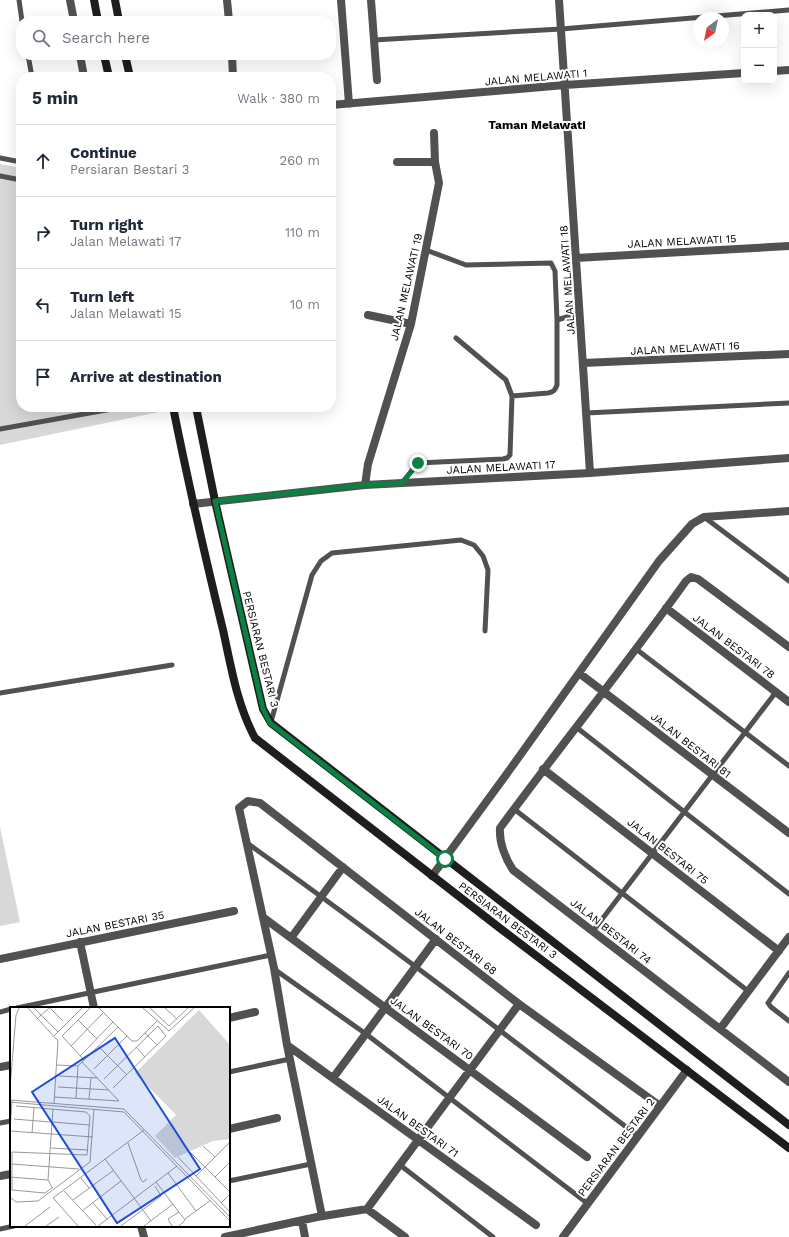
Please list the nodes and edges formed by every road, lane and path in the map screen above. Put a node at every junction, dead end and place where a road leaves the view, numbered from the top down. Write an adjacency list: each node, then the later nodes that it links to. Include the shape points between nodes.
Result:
1 (19, 0): 10 (lane)
2 (70, 0): 11 (street)
3 (94, 0): 12 (street)
4 (114, 0): 13 (street)
5 (227, 0): 14 (street)
6 (341, 0): 32 (street)
7 (371, 0): 16 (street)
8 (559, 0): 15 (street, JALAN MELAWATI 18)
9 (789, 10): 15 (lane)
10 (21, 16)
11 (73, 16)
12 (97, 16)
13 (118, 16)
14 (229, 16)
15 (561, 29): 16 (lane); 31 (street, JALAN MELAWATI 18)
16 (374, 40): 30 (street)
17 (29, 60): 24 (lane)
18 (81, 60): 25 (street)
19 (105, 60): 26 (street)
20 (127, 60): 27 (street)
21 (232, 60): 28 (street)
22 (789, 70): 23 (street)
23 (777, 71)
24 (31, 72)
25 (83, 72)
26 (108, 72)
27 (129, 72)
28 (233, 72)
29 (741, 73): 31 (street, JALAN MELAWATI 1)
30 (377, 80)
31 (565, 85): 32 (street, JALAN MELAWATI 1); 43 (street, JALAN MELAWATI 18)
32 (349, 104): 33 (street, JALAN MELAWATI 1)
33 (336, 105)
34 (434, 133): 38 (street, JALAN MELAWATI 19)
35 (0, 158): 36 (lane)
36 (16, 161)
37 (397, 162): 38 (street)
38 (435, 162): 42 (street, JALAN MELAWATI 19, via 439,183)
39 (0, 176): 40 (lane)
40 (16, 179)
41 (789, 246): 43 (street, JALAN MELAWATI 15)
42 (426, 250): 46 (lane, via 466,265 551,263 555,270); 47 (street, JALAN MELAWATI 19)
43 (576, 258): 44 (street, JALAN MELAWATI 18)
44 (580, 313): 46 (lane); 50 (street, JALAN MELAWATI 18)
45 (368, 314): 47 (street)
46 (557, 320): 51 (lane, via 556,389 548,393)
47 (411, 324): 61 (street, JALAN MELAWATI 19, via 368,464)
48 (456, 338): 51 (lane, via 506,380)
49 (789, 354): 50 (street, JALAN MELAWATI 16)
50 (583, 363): 56 (street, JALAN MELAWATI 18)
51 (512, 396): 60 (lane, via 511,451 507,458 418,463)
52 (789, 403): 56 (lane)
53 (95, 412): 57 (lane)
54 (174, 412): 63 (street, PERSIARAN BESTARI 3)
55 (197, 412): 62 (street, PERSIARAN BESTARI 3)
56 (586, 413): 59 (street, JALAN MELAWATI 18)
57 (0, 429)
58 (789, 458): 59 (street, JALAN MELAWATI 17)
59 (590, 473): 60 (street, JALAN MELAWATI 17)
60 (402, 483): 61 (street, JALAN MELAWATI 17)
61 (365, 485): 62 (street, JALAN MELAWATI 17)
62 (215, 501): 63 (street, JALAN MELAWATI 17); 77 (street, PERSIARAN BESTARI 3, via 263,709)
63 (193, 504): 90 (street, PERSIARAN BESTARI 3, via 238,692 248,725 255,738)
64 (789, 511): 65 (street)
65 (704, 517): 66 (lane); 72 (street, via 692,524 659,561)
66 (789, 581)
67 (666, 608): 69 (street, JALAN BESTARI 74, via 686,581 691,577 698,579); 70 (street, JALAN BESTARI 74); 74 (street, JALAN BESTARI 78)
68 (485, 631): 77 (lane, via 488,570 483,556 474,545 461,540 332,553 321,561 312,575)
69 (789, 647)
70 (636, 649): 73 (street, JALAN BESTARI 74); 79 (lane)
71 (172, 665): 75 (lane)
72 (579, 673): 73 (street, JALAN BESTARI 81); 88 (street)
73 (604, 692): 78 (street, JALAN BESTARI 74); 82 (street, JALAN BESTARI 81)
74 (776, 692): 76 (street, JALAN BESTARI 78); 79 (lane)
75 (0, 694)
76 (789, 702)
77 (270, 723): 88 (street, PERSIARAN BESTARI 3)
78 (576, 727): 81 (street, JALAN BESTARI 74); 84 (lane)
79 (745, 732): 80 (lane); 82 (lane)
80 (789, 766)
81 (543, 768): 83 (street, JALAN BESTARI 74); 87 (street, JALAN BESTARI 75)
82 (712, 775): 84 (lane); 85 (street, JALAN BESTARI 81)
83 (514, 809): 91 (lane); 96 (street, JALAN BESTARI 74, via 500,828 500,837 513,870)
84 (684, 812): 87 (lane); 92 (lane)
85 (789, 834)
86 (247, 843): 89 (street, JALAN BESTARI 68, via 239,808 248,801 260,802); 93 (lane); 95 (street)
87 (653, 853): 91 (lane); 101 (street, JALAN BESTARI 75)
88 (445, 859): 90 (street); 135 (street, PERSIARAN BESTARI 3)
89 (343, 867): 93 (street); 99 (street, JALAN BESTARI 68)
90 (432, 876): 126 (street, PERSIARAN BESTARI 3)
91 (622, 893): 96 (lane); 107 (lane)
92 (789, 894)
93 (321, 896): 97 (street); 104 (lane)
94 (234, 911): 100 (street, JALAN BESTARI 35)
95 (264, 918): 97 (street, JALAN BESTARI 70); 102 (street)
96 (593, 932): 118 (street, JALAN BESTARI 74)
97 (291, 938): 112 (street, JALAN BESTARI 70)
98 (789, 938): 101 (street)
99 (436, 939): 104 (street); 109 (street, JALAN BESTARI 68)
100 (80, 942): 103 (street, JALAN BESTARI 35); 108 (street)
101 (779, 951): 107 (street)
102 (270, 955): 105 (street); 108 (lane)
103 (0, 958)
104 (416, 967): 112 (street); 119 (lane)
105 (274, 968): 120 (lane); 121 (street)
106 (789, 973): 117 (lane, via 768,1003)
107 (748, 991): 118 (street)
108 (91, 992): 110 (lane); 111 (street)
109 (519, 1004): 119 (street); 131 (street, JALAN BESTARI 68)
110 (22, 1007)
111 (94, 1007)
112 (385, 1008): 120 (street); 125 (street, JALAN BESTARI 70)
113 (10, 1009): 114 (lane)
114 (0, 1012)
115 (255, 1012): 116 (street)
116 (230, 1018)
117 (789, 1021)
118 (720, 1029): 129 (street, JALAN BESTARI 74)
119 (499, 1030): 125 (street); 137 (lane)
120 (366, 1034): 128 (street); 130 (lane)
121 (287, 1045): 122 (street); 128 (street, JALAN BESTARI 71)
122 (290, 1059): 127 (lane); 141 (street)
123 (10, 1065): 124 (street)
124 (0, 1067)
125 (470, 1070): 130 (street); 140 (street, JALAN BESTARI 70)
126 (687, 1070): 131 (street, PERSIARAN BESTARI 2); 139 (street, PERSIARAN BESTARI 3)
127 (230, 1072)
128 (333, 1078): 138 (street, JALAN BESTARI 71)
129 (789, 1082)
130 (450, 1098): 138 (street); 146 (lane)
131 (660, 1106): 137 (street, PERSIARAN BESTARI 2)
132 (277, 1118): 136 (street)
133 (10, 1120): 134 (lane)
134 (0, 1123)
135 (789, 1125)
136 (230, 1129)
137 (638, 1136): 146 (street, PERSIARAN BESTARI 2)
138 (418, 1140): 142 (street); 150 (street, JALAN BESTARI 71)
139 (789, 1148)
140 (587, 1157)
141 (311, 1164): 145 (lane); 148 (street)
142 (400, 1165): 147 (street); 158 (lane)
143 (10, 1174): 144 (street)
144 (0, 1176)
145 (230, 1181)
146 (588, 1203): 159 (street, PERSIARAN BESTARI 2)
147 (367, 1209): 148 (street); 157 (street)
148 (320, 1216): 149 (street)
149 (302, 1220): 155 (street); 156 (street)
150 (536, 1225)
151 (10, 1227): 153 (lane)
152 (141, 1227): 154 (street)
153 (0, 1229)
154 (144, 1237)
155 (225, 1237)
156 (305, 1237)
157 (405, 1237)
158 (493, 1237)
159 (563, 1237)

